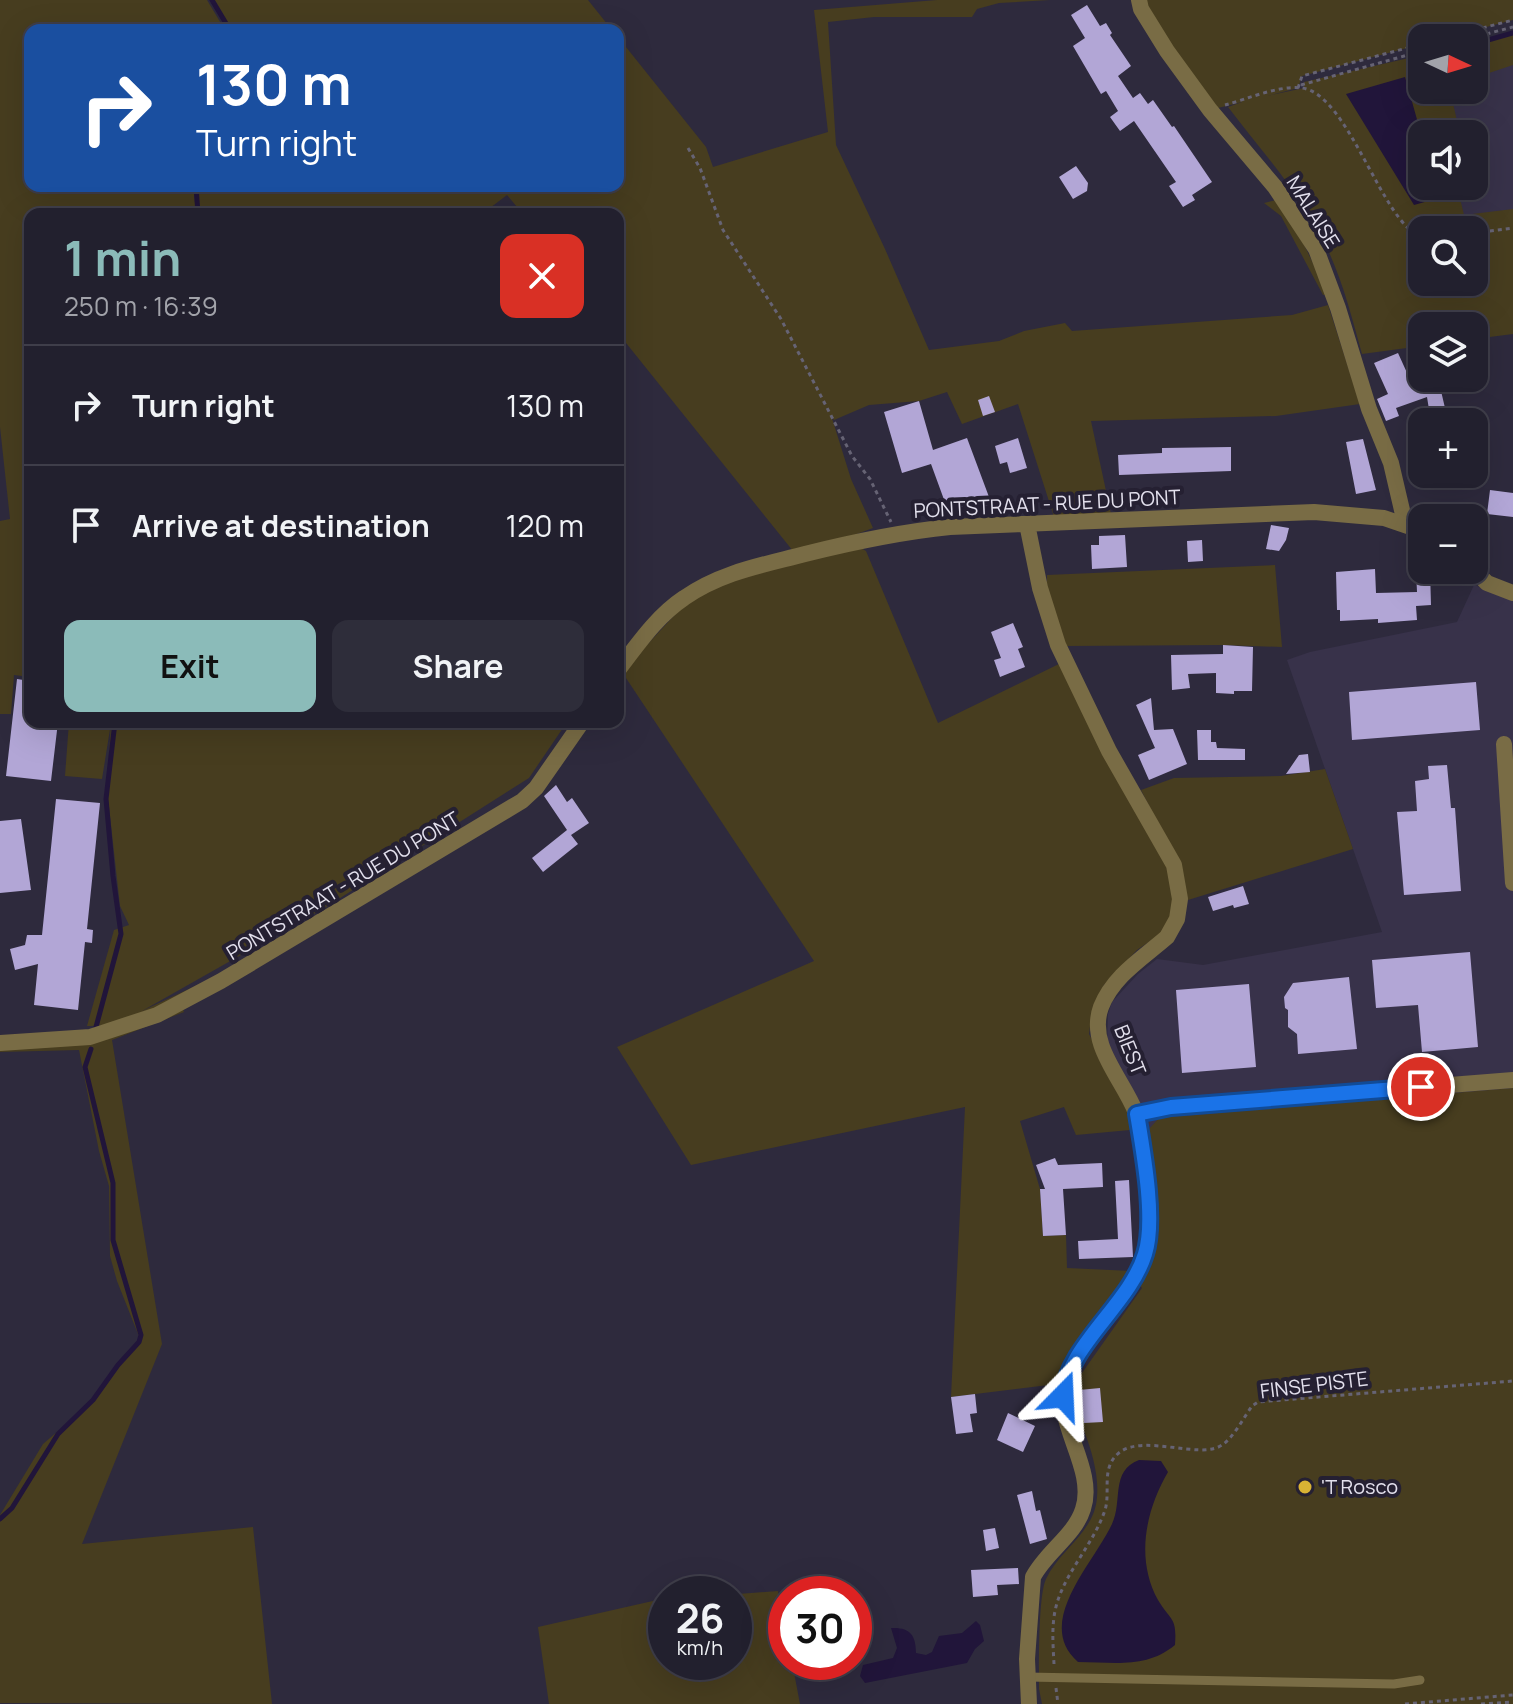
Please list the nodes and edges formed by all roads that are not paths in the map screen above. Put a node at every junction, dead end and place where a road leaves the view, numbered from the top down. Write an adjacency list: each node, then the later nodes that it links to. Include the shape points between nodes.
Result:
1 (1139, 0): 2 (street, MALAISE, via 1159,40 1275,187 1316,249 1391,463)
2 (1405, 523): 3 (street, PONTSTRAAT - RUE DU PONT, via 1314,512); 4 (street, PONTSTRAAT - RUE DU PONT)
3 (1027, 524): 7 (street, PONTSTRAAT - RUE DU PONT, via 895,533 751,567 697,589 670,609); 13 (street, BIEST, via 1047,619 1109,751 1170,855 1180,888 1174,927 1111,987 1098,1018 1100,1041)
4 (1408, 524)
5 (1488, 583): 6 (street)
6 (1513, 593)
7 (624, 662)
8 (578, 728): 11 (street, PONTSTRAAT - RUE DU PONT, via 536,788 496,818 221,981 157,1015 90,1037)
9 (1504, 744): 10 (street)
10 (1513, 883)
11 (0, 1043)
12 (1513, 1080): 13 (street)
13 (1137, 1114): 14 (street, BIEST, via 1147,1249 1134,1280 1064,1386 1085,1499 1080,1517 1033,1577)
14 (1027, 1677): 15 (lane, via 1394,1684); 16 (street, BIEST)
15 (1420, 1680)
16 (1029, 1704)

